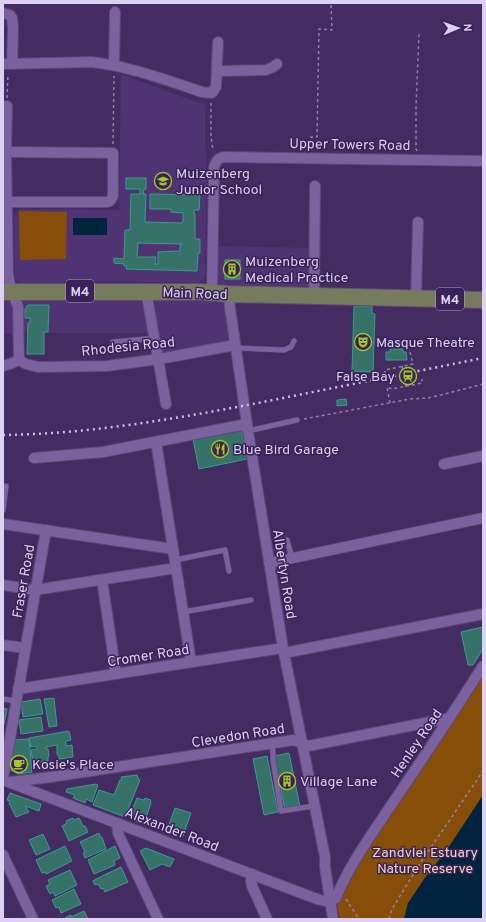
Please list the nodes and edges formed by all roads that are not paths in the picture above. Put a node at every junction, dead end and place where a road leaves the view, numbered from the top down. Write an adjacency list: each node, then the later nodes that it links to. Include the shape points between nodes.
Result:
1 (115, 12): 6 (street)
2 (6, 14): 4 (street, via 12,18 14,28)
3 (218, 42): 7 (street)
4 (8, 64): 6 (street, via 91,62)
5 (276, 64): 7 (street, via 266,70)
6 (117, 66): 7 (street, via 212,93 216,87)
7 (217, 71)
8 (7, 106): 9 (street)
9 (6, 152): 12 (street); 12 (street, via 113,154 113,196 108,202)
10 (483, 161): 16 (street, Upper Towers Road, via 215,156)
11 (315, 186): 18 (street)
12 (6, 202): 15 (street)
13 (418, 222): 19 (street)
14 (146, 291): 15 (main road, Main Road / M4); 16 (main road, Main Road / M4); 21 (street)
15 (8, 292): 26 (street, via 18,303)
16 (212, 293): 17 (main road, Main Road / M4)
17 (229, 294): 18 (main road, Main Road / M4); 24 (street, Albertyn Road)
18 (314, 296): 19 (main road, Main Road / M4)
19 (407, 300): 20 (main road, Main Road / M4)
20 (483, 300)
21 (155, 338): 23 (lane); 25 (street)
22 (294, 341): 24 (lane, via 291,347 284,350)
23 (113, 342)
24 (235, 347): 25 (street, Rhodesia Road); 30 (street, Albertyn Road)
25 (159, 359): 26 (street, Rhodesia Road, via 107,366 38,367); 28 (street)
26 (19, 360): 27 (street)
27 (3, 366)
28 (166, 404)
29 (297, 420): 30 (lane)
30 (247, 428): 31 (street); 43 (street, Albertyn Road)
31 (156, 442): 33 (street, via 103,452); 41 (street)
32 (483, 456): 34 (street)
33 (34, 458)
34 (444, 464)
35 (6, 486): 36 (lane)
36 (3, 510)
37 (483, 518): 42 (street)
38 (3, 524): 39 (street)
39 (46, 530): 41 (street); 48 (street, Fraser Road)
40 (288, 540): 42 (lane)
41 (173, 549): 44 (street)
42 (292, 558): 43 (street)
43 (269, 563): 54 (street, Albertyn Road)
44 (175, 564): 45 (lane, via 225,550); 46 (street); 50 (street)
45 (229, 571)
46 (102, 580): 48 (street); 57 (street)
47 (3, 585): 48 (street)
48 (35, 590): 53 (street, Fraser Road)
49 (251, 600): 50 (lane)
50 (183, 612): 55 (street)
51 (483, 614): 54 (street, Cromer Road)
52 (3, 645): 53 (street)
53 (25, 648): 58 (street, Fraser Road)
54 (283, 651): 55 (street, Cromer Road); 63 (street, Albertyn Road)
55 (191, 662): 57 (street, Cromer Road)
56 (483, 666): 61 (street, Henley Road)
57 (116, 674): 58 (street, Cromer Road)
58 (18, 690): 60 (street, Fraser Road)
59 (3, 699): 60 (lane)
60 (16, 701): 64 (street, Fraser Road)
61 (450, 718): 63 (street, Clevedon Road, via 308,746); 72 (street, Henley Road, via 361,851)
62 (272, 743): 63 (street, Clevedon Road, via 294,740); 65 (street, Clevedon Road); 68 (lane, via 281,811)
63 (301, 744): 68 (street, Albertyn Road)
64 (5, 780): 65 (street, Clevedon Road); 66 (street, Alexander Road)
65 (46, 780): 66 (street, Clevedon Road); 67 (street)
66 (25, 788): 67 (street, Alexander Road)
67 (40, 794): 69 (street, Alexander Road)
68 (314, 806): 72 (street, Albertyn Road)
69 (117, 824): 71 (street, Alexander Road); 74 (street, via 118,833)
70 (3, 855): 73 (street)
71 (252, 874): 72 (street, Alexander Road, via 317,899); 75 (street, via 252,886)
72 (336, 899): 76 (street); 77 (street)
73 (33, 919)
74 (158, 919)
75 (267, 919)
76 (333, 919)
77 (340, 919)

